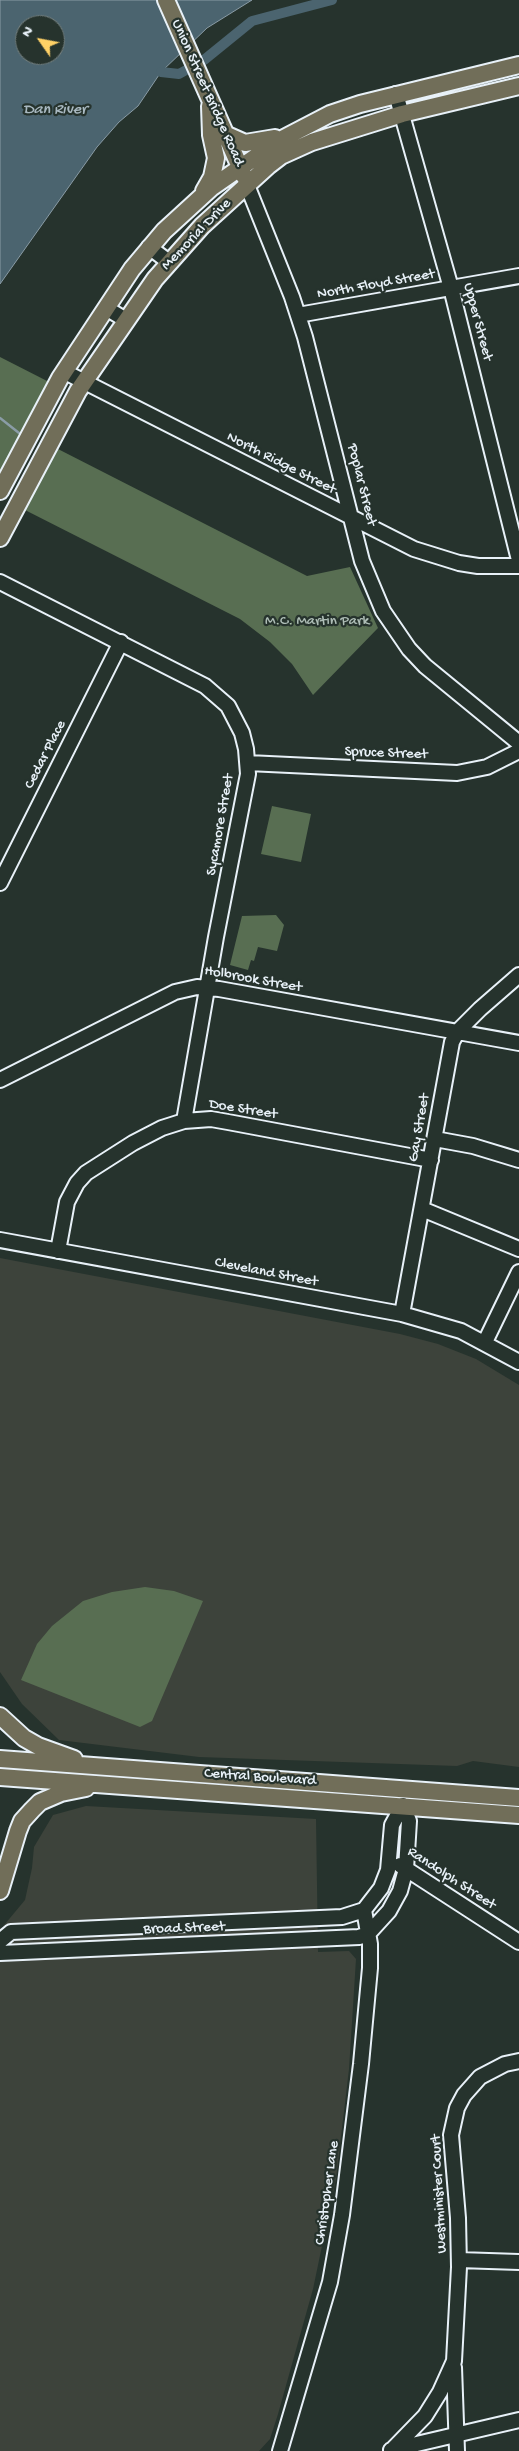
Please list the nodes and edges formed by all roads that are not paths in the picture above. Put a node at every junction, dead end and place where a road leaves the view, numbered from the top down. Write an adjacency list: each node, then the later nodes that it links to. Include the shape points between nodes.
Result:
1 (166, 0): 5 (main road, Union Street Bridge Road)
2 (519, 65): 4 (main road, Memorial Drive)
3 (519, 86): 6 (main road, Memorial Drive)
4 (396, 94): 6 (street, Upper Street); 7 (main road, Memorial Drive, via 330,114)
5 (209, 100): 8 (main road, Union Street Bridge Road); 11 (main road, via 216,158 212,177)
6 (402, 114): 10 (main road, Memorial Drive, via 296,148 268,166); 15 (street, Upper Street)
7 (289, 134): 8 (main road, via 256,143 236,141); 9 (main road, Memorial Drive)
8 (226, 135): 9 (main road, Union Street Bridge Road)
9 (240, 166): 10 (main road, Union Street Bridge Road); 11 (main road, Memorial Drive)
10 (247, 185): 13 (main road, Memorial Drive); 17 (street, Poplar Street)
11 (201, 196): 12 (main road, Memorial Drive)
12 (149, 247): 13 (street); 16 (main road, Memorial Drive)
13 (169, 262): 18 (main road, Memorial Drive)
14 (519, 276): 15 (street, North Floyd Street)
15 (451, 288): 17 (street, North Floyd Street); 24 (street, Upper Street)
16 (106, 308): 18 (street); 19 (main road, Memorial Drive)
17 (298, 315): 22 (street, Poplar Street)
18 (126, 320): 20 (main road, Memorial Drive)
19 (65, 372): 20 (street, North Ridge Street); 21 (main road, Memorial Drive)
20 (84, 381): 22 (street, North Ridge Street); 23 (main road, Memorial Drive)
21 (0, 492)
22 (353, 520): 25 (street, North Ridge Street, via 436,557 478,566); 28 (street, Poplar Street, via 368,575 395,631 425,666)
23 (0, 538)
24 (519, 560)
25 (519, 566)
26 (0, 582): 27 (street, Sycamore Street)
27 (120, 642): 30 (street, Sycamore Street, via 218,695 236,719); 31 (street, Cedar Place)
28 (519, 743)
29 (519, 752): 30 (street, Spruce Street, via 487,767 458,773)
30 (248, 763): 33 (street, Sycamore Street)
31 (0, 883)
32 (519, 975): 34 (street, Gay Street)
33 (207, 987): 34 (street, Holbrook Street); 36 (street, Holbrook Street, via 175,992); 37 (street, Sycamore Street)
34 (458, 1031): 35 (street, Holbrook Street); 38 (street, Gay Street, via 452,1042)
35 (519, 1043)
36 (0, 1080)
37 (184, 1121): 39 (street, Doe Street, via 211,1119); 44 (street, Doe Street, via 162,1128 86,1173 66,1202)
38 (435, 1140): 39 (street, Gay Street); 40 (street, via 472,1146)
39 (431, 1160): 41 (street, Gay Street)
40 (519, 1160)
41 (422, 1209): 43 (street); 46 (street, Gay Street)
42 (0, 1240): 44 (street, Cleveland Street)
43 (519, 1249)
44 (58, 1251): 46 (street, Cleveland Street)
45 (519, 1272): 47 (street)
46 (402, 1314): 47 (street, Cleveland Street, via 461,1331)
47 (485, 1342): 48 (street, Cleveland Street)
48 (519, 1362)
49 (0, 1716): 51 (main road, via 18,1734 38,1746)
50 (0, 1759): 51 (main road, Central Boulevard)
51 (98, 1766): 54 (main road, Central Boulevard)
52 (0, 1777): 53 (main road, Central Boulevard)
53 (107, 1784): 55 (main road, Central Boulevard); 59 (main road, via 61,1793 40,1802 32,1810 20,1826)
54 (519, 1798)
55 (402, 1805): 56 (main road, Central Boulevard); 57 (street, via 392,1825); 58 (street, via 410,1822)
56 (519, 1815)
57 (390, 1859): 58 (street, Randolph Street); 60 (street, via 381,1888)
58 (406, 1869): 61 (street, via 400,1891 389,1911); 63 (street, Randolph Street)
59 (0, 1891)
60 (364, 1910): 61 (street, Christopher Lane); 62 (street, Broad Street, via 342,1916 11,1932)
61 (368, 1934): 64 (street, Broad Street, via 359,1937); 71 (street, Christopher Lane, via 367,2011 341,2224 330,2282)
62 (0, 1941)
63 (519, 1942)
64 (0, 1953)
65 (519, 2061): 66 (street, Westminister Court, via 499,2066 480,2077 464,2095 455,2114 451,2135)
66 (459, 2260): 67 (street); 68 (street, Westminister Court)
67 (519, 2262)
68 (454, 2360): 70 (street, Westminister Court); 72 (street, Westminister Court, via 425,2416)
69 (519, 2420): 70 (street)
70 (456, 2435): 72 (street); 74 (street, Westminister Court)
71 (280, 2451)
72 (390, 2451): 73 (street)
73 (396, 2451)
74 (457, 2451)

